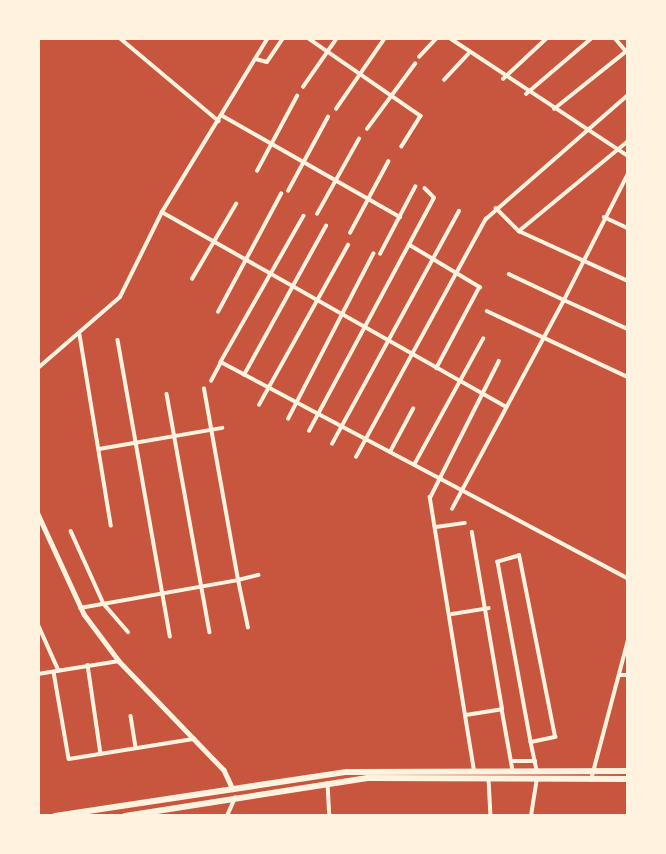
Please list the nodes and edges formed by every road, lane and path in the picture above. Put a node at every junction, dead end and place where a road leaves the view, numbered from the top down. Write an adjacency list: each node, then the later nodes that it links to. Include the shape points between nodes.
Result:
1 (120, 38): 30 (street)
2 (268, 38): 16 (street)
3 (283, 38): 16 (street, via 267,62)
4 (308, 38): 12 (street)
5 (337, 38): 12 (street)
6 (386, 38): 18 (street)
7 (437, 38): 15 (street)
8 (450, 38): 14 (street)
9 (547, 38): 19 (street)
10 (592, 38): 23 (street)
11 (615, 38): 13 (street)
12 (326, 52): 18 (street); 21 (street)
13 (627, 52): 27 (street)
14 (468, 54): 19 (street); 20 (street)
15 (419, 57)
16 (256, 59): 28 (street)
17 (415, 64): 22 (street)
18 (359, 75): 22 (street); 26 (street)
19 (503, 79): 23 (street)
20 (443, 80)
21 (303, 87)
22 (392, 94): 32 (street); 36 (street, via 422,120)
23 (526, 94): 27 (street)
24 (628, 95): 31 (street)
25 (298, 96): 35 (street)
26 (336, 109)
27 (555, 109): 31 (street)
28 (223, 116): 30 (street); 35 (street)
29 (328, 117): 39 (street)
30 (219, 121): 52 (street)
31 (587, 127): 37 (street); 50 (street)
32 (367, 129)
33 (359, 139): 43 (street)
34 (628, 141): 37 (street)
35 (272, 143): 39 (street); 41 (street)
36 (402, 146)
37 (620, 149): 38 (street); 59 (street)
38 (628, 156)
39 (304, 161): 43 (street); 46 (street)
40 (387, 162): 48 (street)
41 (257, 171)
42 (628, 174): 56 (street)
43 (336, 179): 48 (street); 53 (street)
44 (415, 187): 55 (street)
45 (425, 189): 63 (street, via 433,198)
46 (288, 191)
47 (281, 194): 68 (street)
48 (368, 198): 55 (street); 60 (street)
49 (236, 204): 62 (street)
50 (496, 208): 59 (street); 69 (street)
51 (459, 211): 66 (street)
52 (162, 212): 62 (street); 82 (street, via 120,297)
53 (317, 214)
54 (304, 216): 71 (street)
55 (400, 216): 65 (street)
56 (604, 217): 58 (street); 67 (street)
57 (326, 226): 74 (street)
58 (628, 228)
59 (519, 231): 67 (street)
60 (349, 233)
61 (348, 244): 76 (street)
62 (212, 245): 68 (street); 72 (street)
63 (410, 245): 66 (street); 81 (street)
64 (373, 254): 79 (street)
65 (380, 254)
66 (433, 258): 69 (street); 86 (street)
67 (583, 260): 73 (street); 75 (street)
68 (245, 264): 71 (street); 77 (street)
69 (457, 271): 87 (street); 91 (street, via 480,287)
70 (509, 274): 75 (street)
71 (268, 277): 74 (street); 89 (street)
72 (192, 279)
73 (628, 281)
74 (291, 289): 76 (street); 92 (street)
75 (564, 300): 80 (street); 84 (street)
76 (315, 303): 79 (street); 97 (street)
77 (218, 312)
78 (487, 312): 84 (street)
79 (341, 317): 81 (street); 100 (street)
80 (628, 328)
81 (365, 329): 86 (street); 104 (street)
82 (80, 335): 90 (street); 114 (street)
83 (483, 339): 95 (street)
84 (546, 339): 93 (street); 102 (street)
85 (118, 340): 112 (street)
86 (389, 342): 87 (street); 106 (street)
87 (412, 355): 91 (street); 111 (street)
88 (499, 361): 98 (street)
89 (221, 362): 92 (street); 94 (street)
90 (38, 368)
91 (437, 368): 95 (street)
92 (244, 375): 97 (street)
93 (628, 377)
94 (211, 381)
95 (462, 382): 98 (street); 117 (street)
96 (204, 389): 108 (street)
97 (269, 389): 100 (street); 101 (street)
98 (481, 393): 102 (street); 118 (street)
99 (167, 394): 110 (street)
100 (296, 404): 104 (street); 105 (street)
101 (259, 405)
102 (506, 407): 119 (street)
103 (413, 409): 115 (street)
104 (317, 415): 106 (street); 109 (street)
105 (288, 419)
106 (341, 427): 111 (street); 113 (street)
107 (222, 428): 108 (street)
108 (212, 430): 110 (street); 129 (street)
109 (309, 431)
110 (174, 436): 112 (street); 130 (street)
111 (365, 439): 115 (street); 116 (street)
112 (136, 442): 114 (street); 131 (street)
113 (332, 444)
114 (99, 449): 123 (street)
115 (390, 452): 117 (street)
116 (356, 457)
117 (414, 465): 118 (street)
118 (438, 478): 119 (street); 124 (street, via 429,505)
119 (463, 490): 120 (street); 128 (street)
120 (452, 509)
121 (38, 514): 133 (street)
122 (465, 523): 124 (street)
123 (111, 525)
124 (436, 527): 135 (street)
125 (71, 531): 132 (street)
126 (472, 533): 134 (street)
127 (258, 575): 129 (street)
128 (628, 578)
129 (238, 580): 130 (street); 137 (street)
130 (202, 586): 131 (street); 139 (street)
131 (163, 593): 132 (street); 140 (street)
132 (104, 604): 133 (street); 138 (street)
133 (80, 608): 142 (street)
134 (489, 608): 135 (street); 148 (street)
135 (452, 614): 149 (street)
136 (38, 624): 144 (street)
137 (248, 628)
138 (128, 632)
139 (210, 632)
140 (170, 636)
141 (628, 640): 146 (street)
142 (119, 661): 143 (street); 151 (street)
143 (88, 665): 144 (street); 154 (street)
144 (56, 671): 145 (street); 154 (street, via 69,759)
145 (38, 674)
146 (619, 675): 147 (street); 160 (street)
147 (628, 675)
148 (502, 709): 149 (street); 155 (street)
149 (466, 715): 157 (street)
150 (131, 716): 153 (street)
151 (194, 739): 153 (street); 167 (street)
152 (531, 742): 152 (street, via 498,562 519,556 555,737); 156 (street)
153 (136, 748): 154 (street)
154 (101, 754)
155 (512, 761): 156 (street); 158 (street)
156 (535, 761): 159 (street)
157 (474, 771): 158 (highway); 167 (highway, via 347,772)
158 (513, 771): 159 (highway)
159 (537, 771): 160 (highway)
160 (594, 771): 161 (highway); 165 (street)
161 (628, 771)
162 (489, 779): 163 (highway); 166 (highway); 172 (street)
163 (537, 779): 165 (highway); 173 (street)
164 (628, 779): 165 (highway)
165 (592, 780)
166 (328, 782): 167 (highway); 171 (street)
167 (234, 793): 168 (highway); 169 (highway); 170 (street)
168 (55, 816)
169 (125, 816)
170 (227, 816)
171 (330, 816)
172 (491, 816)
173 (531, 816)

